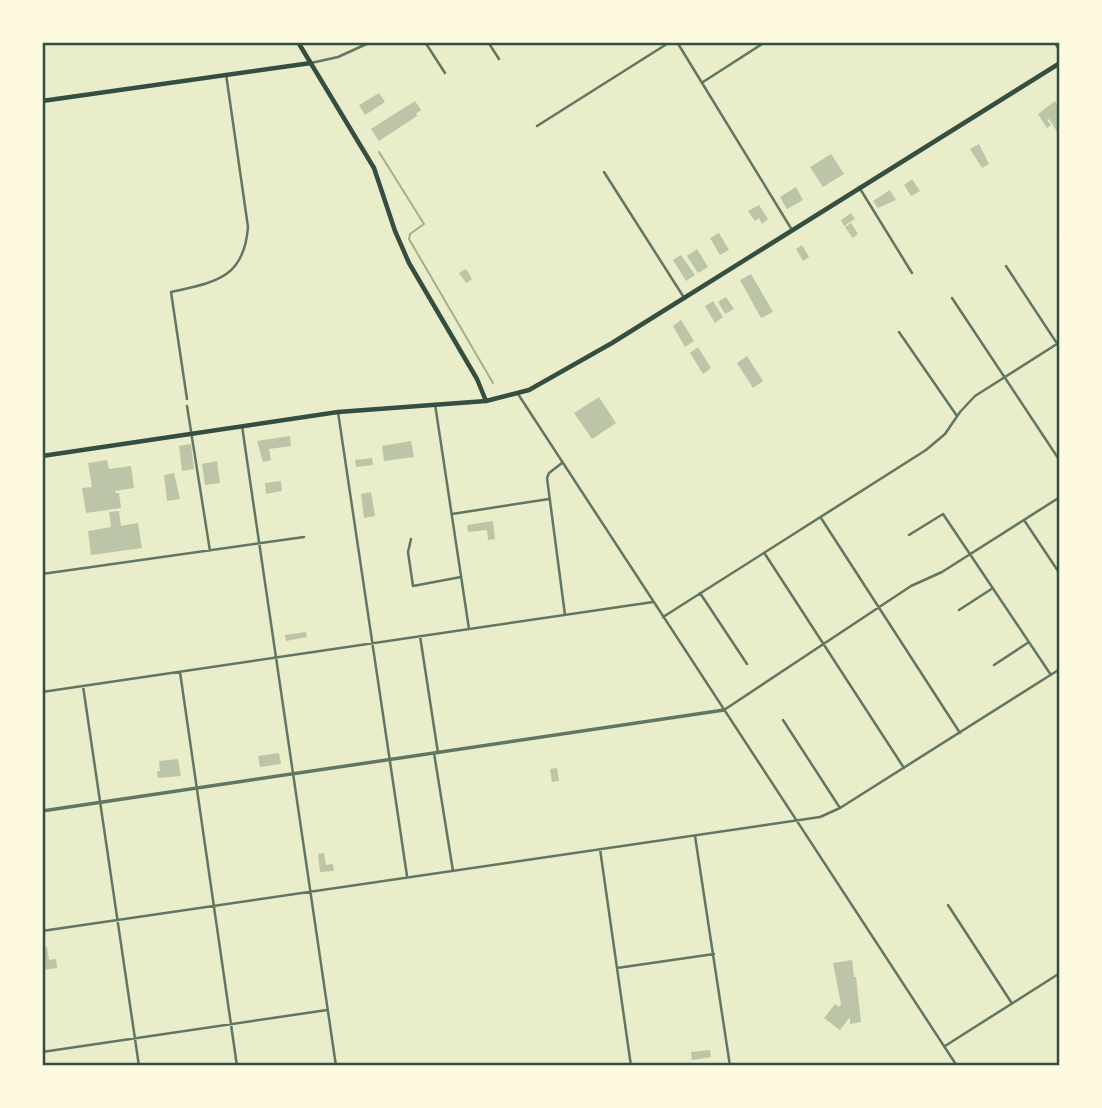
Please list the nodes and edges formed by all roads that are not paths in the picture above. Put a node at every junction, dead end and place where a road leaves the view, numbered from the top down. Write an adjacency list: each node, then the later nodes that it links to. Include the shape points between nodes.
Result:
1 (298, 42): 13 (main road)
2 (362, 42): 10 (street)
3 (371, 42): 10 (street)
4 (425, 42): 15 (street)
5 (488, 42): 12 (street)
6 (670, 42): 19 (street)
7 (677, 42): 17 (street)
8 (765, 42): 17 (street)
9 (1055, 42): 11 (street)
10 (365, 46): 13 (street)
11 (1060, 50)
12 (499, 59)
13 (311, 63): 16 (main road); 32 (main road, via 374,168 405,254)
14 (1060, 63): 21 (main road)
15 (445, 73)
16 (226, 75): 18 (main road); 31 (street, via 247,245 230,274 172,292)
17 (702, 82): 22 (street)
18 (42, 101)
19 (537, 126)
20 (604, 172): 25 (street)
21 (859, 187): 22 (main road); 24 (street)
22 (792, 230): 25 (main road)
23 (1006, 266): 28 (street)
24 (912, 273)
25 (684, 298): 30 (main road, via 576,365)
26 (952, 298): 29 (street)
27 (900, 332): 36 (street)
28 (1059, 345): 29 (street)
29 (1004, 377): 36 (street, via 975,396); 40 (street)
30 (518, 394): 32 (main road); 41 (street)
31 (187, 399)
32 (486, 401): 33 (main road)
33 (435, 404): 35 (main road); 44 (street)
34 (187, 406): 38 (street)
35 (338, 412): 37 (main road); 67 (street)
36 (957, 416): 45 (street, via 937,442)
37 (242, 426): 38 (main road); 50 (street)
38 (191, 434): 39 (main road); 51 (street)
39 (42, 456)
40 (1060, 461)
41 (562, 463): 43 (street, via 547,478); 59 (street)
42 (1060, 497): 46 (street)
43 (549, 499): 44 (street); 62 (street)
44 (452, 514): 56 (street)
45 (820, 517): 52 (street); 60 (street)
46 (1024, 520): 53 (street); 54 (street)
47 (909, 536): 53 (street, via 943,514)
48 (304, 537): 50 (street)
49 (411, 539): 56 (street, via 408,552 413,586)
50 (259, 543): 51 (street); 69 (street)
51 (210, 551): 55 (street)
52 (764, 553): 58 (street); 68 (street)
53 (970, 553): 57 (street); 60 (street)
54 (1060, 574)
55 (42, 575)
56 (461, 577): 64 (street)
57 (993, 588): 61 (street); 66 (street)
58 (700, 593): 63 (street); 70 (street)
59 (653, 602): 62 (street); 63 (street)
60 (879, 607): 68 (street); 79 (street)
61 (959, 610)
62 (565, 615): 64 (street)
63 (663, 617): 77 (street)
64 (469, 629): 65 (street)
65 (420, 636): 67 (street); 80 (street)
66 (1029, 642): 71 (street); 74 (street)
67 (373, 643): 69 (street); 81 (street)
68 (824, 644): 77 (street); 82 (street)
69 (276, 658): 73 (street); 83 (street)
70 (747, 664)
71 (994, 665)
72 (1060, 670): 74 (street)
73 (180, 672): 75 (street); 84 (street)
74 (1051, 676): 79 (street)
75 (83, 686): 76 (street); 85 (street)
76 (42, 692)
77 (724, 710): 80 (street); 88 (street)
78 (783, 720): 86 (street)
79 (960, 733): 82 (street)
80 (436, 753): 81 (street); 91 (street)
81 (390, 760): 83 (street); 92 (street)
82 (904, 768): 86 (street)
83 (293, 772): 84 (street); 93 (street)
84 (197, 787): 85 (street); 94 (street)
85 (100, 801): 87 (street); 96 (street)
86 (840, 808): 88 (street)
87 (42, 811)
88 (796, 821): 89 (street); 105 (street)
89 (695, 836): 90 (street); 98 (street)
90 (600, 849): 91 (street); 99 (street)
91 (453, 871): 92 (street)
92 (407, 876): 93 (street)
93 (310, 891): 94 (street); 102 (street)
94 (214, 905): 96 (street); 103 (street)
95 (948, 905): 101 (street)
96 (118, 920): 97 (street); 104 (street)
97 (42, 931)
98 (714, 954): 99 (street); 111 (street)
99 (617, 968): 110 (street)
100 (1060, 972): 101 (street)
101 (1011, 1003): 105 (street)
102 (327, 1010): 103 (street); 109 (street)
103 (231, 1024): 104 (street); 108 (street)
104 (135, 1038): 106 (street); 107 (street)
105 (944, 1047): 112 (street)
106 (42, 1052)
107 (139, 1066)
108 (237, 1066)
109 (336, 1066)
110 (631, 1066)
111 (730, 1066)
112 (957, 1066)

